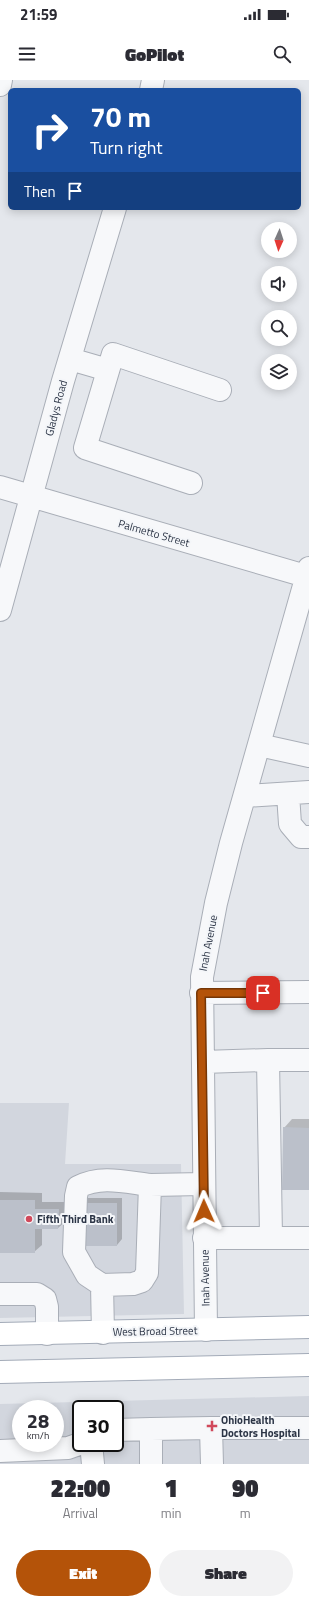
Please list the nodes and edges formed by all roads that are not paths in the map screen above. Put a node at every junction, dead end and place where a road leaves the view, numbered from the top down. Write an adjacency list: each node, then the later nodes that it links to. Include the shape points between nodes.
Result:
1 (1, 80): 2 (street)
2 (0, 85)
3 (114, 210): 4 (street, Gladys Road)
4 (70, 359): 5 (street); 9 (street, Gladys Road)
5 (108, 370): 6 (street, via 113,354); 7 (street, via 85,448)
6 (220, 390)
7 (191, 483)
8 (0, 487): 9 (street, Palmetto Street)
9 (32, 497): 10 (street, Palmetto Street); 11 (street, Gladys Road)
10 (308, 574): 12 (street, Inah Avenue)
11 (0, 610)
12 (259, 745): 13 (street); 15 (street, Inah Avenue)
13 (309, 756)
14 (299, 793): 15 (street); 16 (street, via 290,824 301,837)
15 (245, 796): 18 (street, Inah Avenue, via 216,903)
16 (309, 837)
17 (309, 992): 18 (street)
18 (201, 993): 21 (street, Inah Avenue)
19 (268, 1060): 20 (street); 21 (street); 24 (street)
20 (309, 1060)
21 (202, 1062): 22 (street, Inah Avenue)
22 (203, 1184): 23 (street); 25 (street, Inah Avenue)
23 (150, 1185): 27 (street, via 148,1273 142,1281 133,1284); 27 (street, via 106,1179 88,1182 78,1187 74,1252 87,1275)
24 (271, 1237): 25 (street); 26 (street)
25 (204, 1238): 30 (street, Inah Avenue)
26 (309, 1238)
27 (102, 1285): 31 (street)
28 (0, 1294): 33 (street, via 36,1294 45,1299)
29 (309, 1327): 30 (main road, West Broad Street)
30 (206, 1330): 31 (main road, West Broad Street)
31 (103, 1333): 33 (main road, West Broad Street)
32 (0, 1334): 33 (main road, West Broad Street)
33 (47, 1334)
34 (309, 1365): 35 (main road)
35 (0, 1372)
36 (211, 1428): 37 (street); 38 (street); 45 (street)
37 (309, 1428)
38 (150, 1429): 39 (street); 44 (street)
39 (124, 1430)
40 (72, 1447): 41 (street)
41 (0, 1451)
42 (92, 1452): 43 (street)
43 (93, 1464)
44 (151, 1464)
45 (212, 1464)

